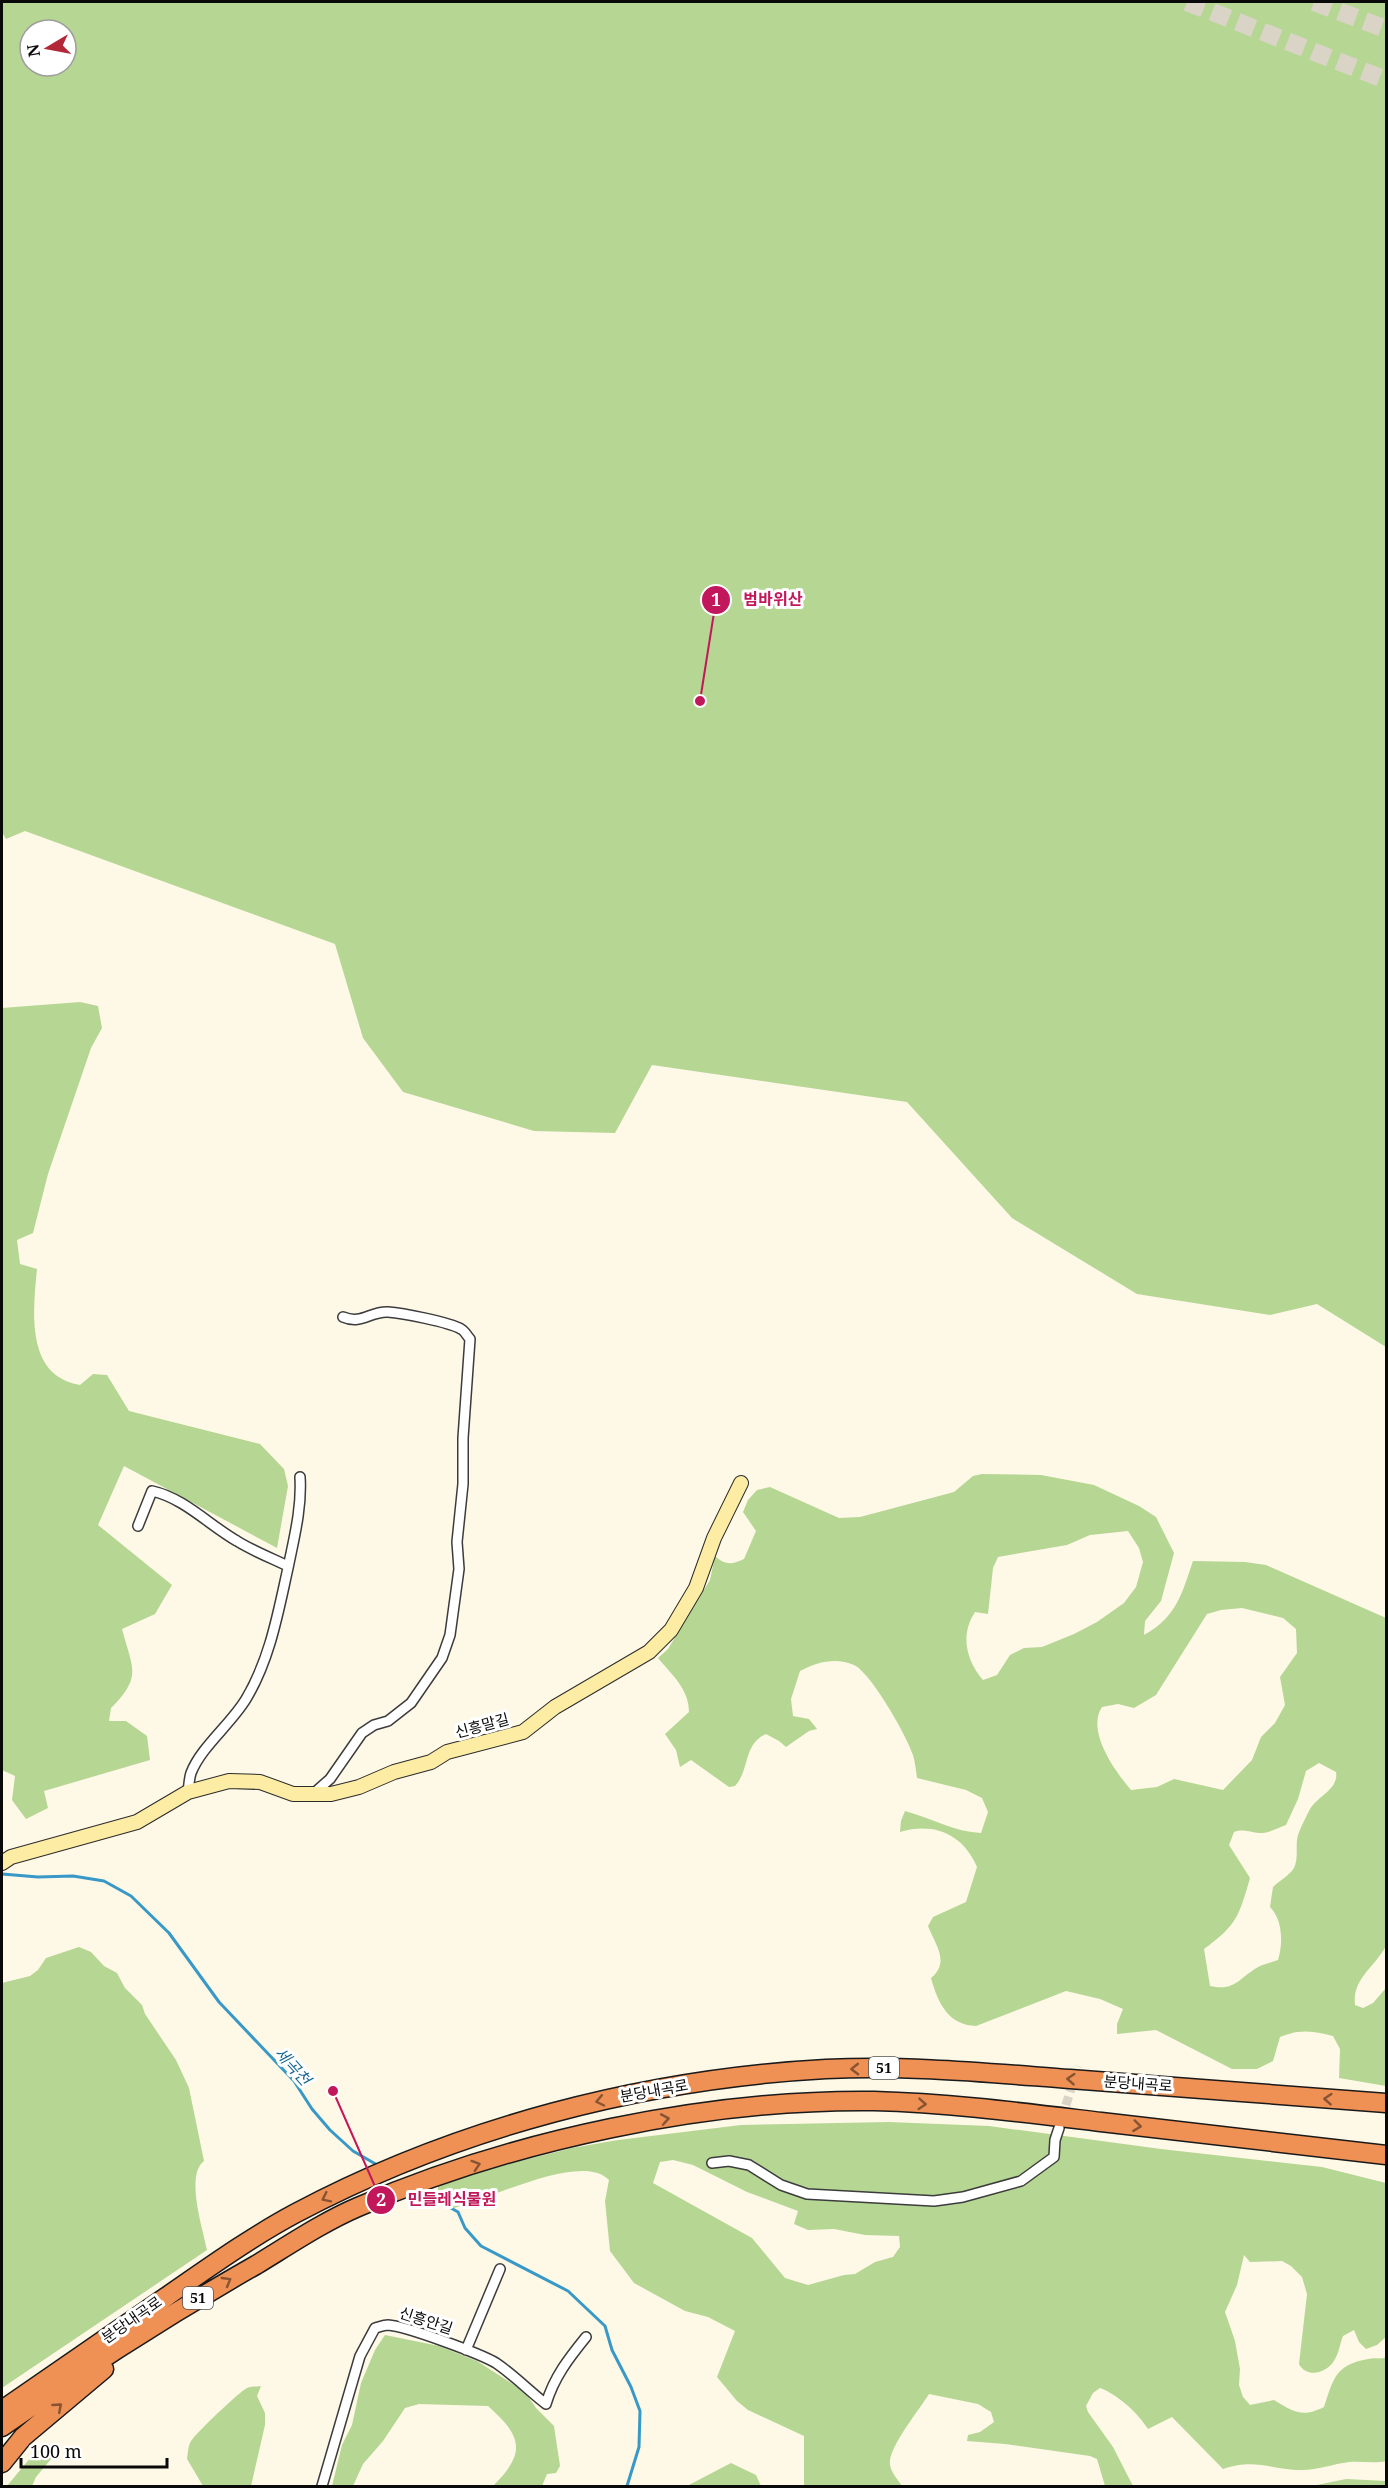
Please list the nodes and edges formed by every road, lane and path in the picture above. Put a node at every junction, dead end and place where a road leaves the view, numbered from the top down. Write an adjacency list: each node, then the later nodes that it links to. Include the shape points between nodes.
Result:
1 (343, 1317): 7 (street, via 361,1320 386,1312 448,1324 463,1330 470,1339 459,1569 453,1620 442,1658 411,1703 388,1721 362,1733 330,1779)
2 (300, 1477): 5 (street, via 301,1499)
3 (741, 1483): 7 (street, 신흥말길, via 714,1538 696,1588 671,1630 649,1652 555,1707 523,1732 447,1752 359,1787)
4 (138, 1526): 5 (street, via 152,1491 161,1492 236,1540)
5 (288, 1566): 6 (street, via 282,1603 255,1684 196,1766)
6 (188, 1792): 7 (street, 신흥말길, via 229,1781 260,1782 293,1794); 8 (street, 신흥말길, via 137,1822)
7 (313, 1794)
8 (6, 1860)
9 (1386, 2103): 17 (highway, 분당내곡로 / 51, one-way to 17, via 890,2068 765,2073 573,2107 459,2141 284,2220)
10 (1059, 2128): 12 (street, via 1054,2157 1022,2181 934,2201 807,2194 781,2185 749,2165)
11 (1386, 2155): 14 (highway, 분당내곡로 / 51, one-way to 11, via 356,2208 498,2157 579,2135 775,2105 874,2101 990,2109)
12 (712, 2163)
13 (500, 2269): 16 (street)
14 (190, 2302): 18 (highway, 분당내곡로 / 51); 19 (highway, one-way to 14, via 23,2437)
15 (586, 2337): 16 (street, 신흥안길, via 551,2386 546,2404 495,2362)
16 (466, 2350): 20 (street, 신흥안길, via 404,2328 375,2328 360,2356)
17 (2, 2410)
18 (2, 2427)
19 (2, 2463)
20 (322, 2487)

